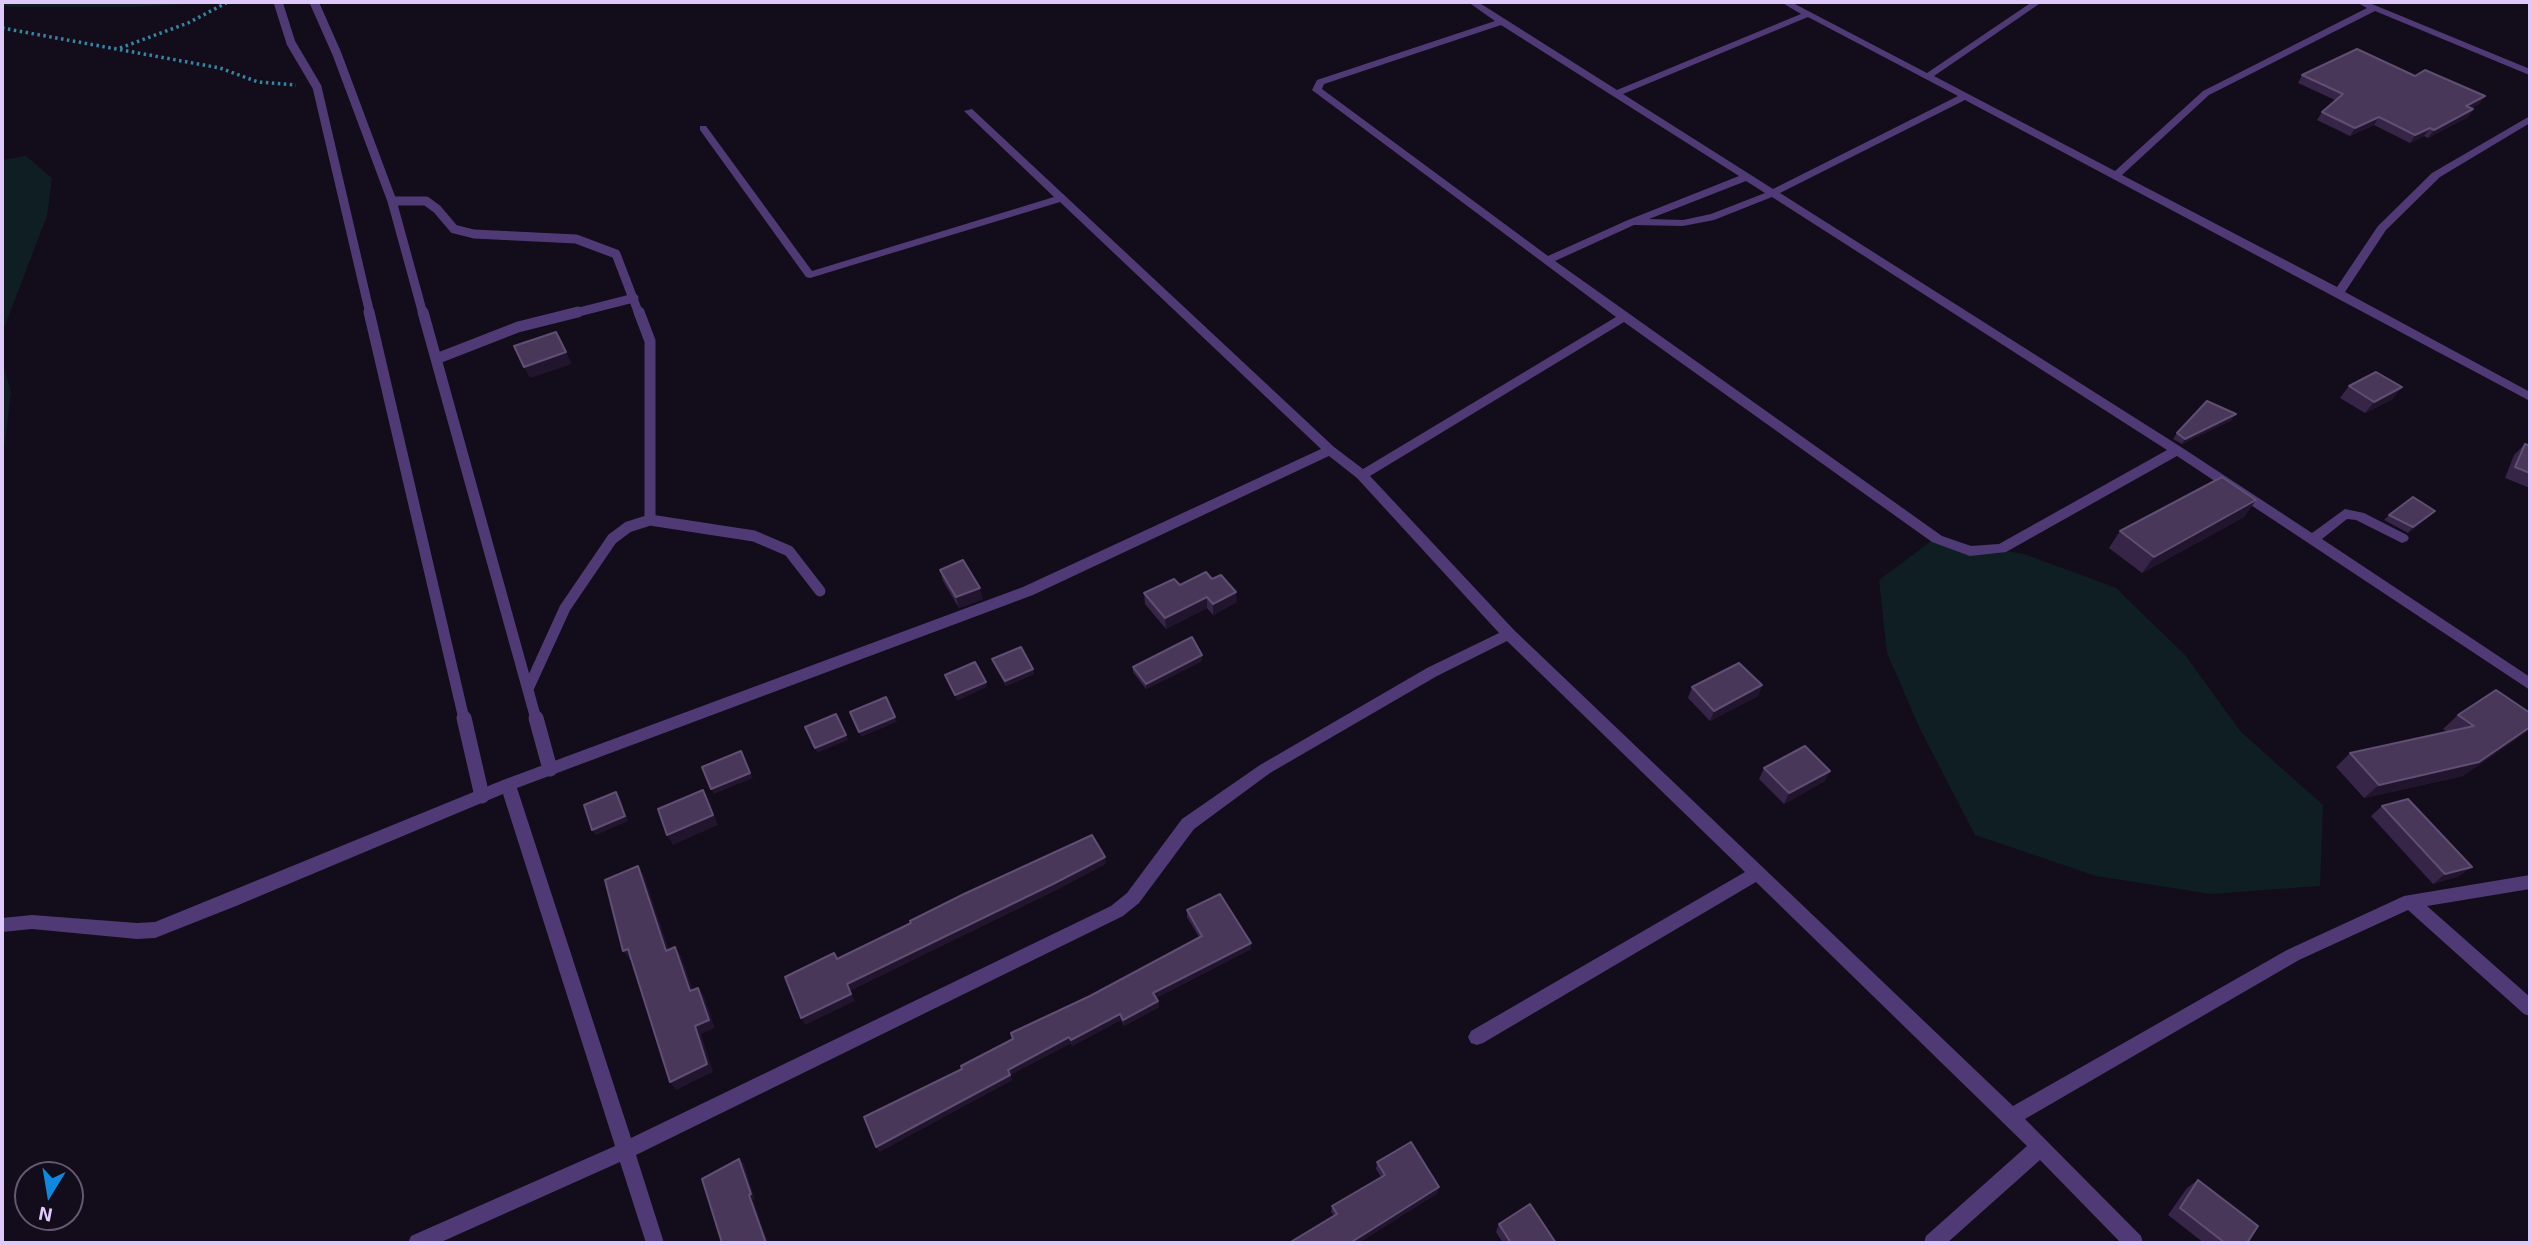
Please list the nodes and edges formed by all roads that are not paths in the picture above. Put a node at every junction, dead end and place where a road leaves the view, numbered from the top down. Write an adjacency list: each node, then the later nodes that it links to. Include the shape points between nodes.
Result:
1 (278, 2): 41 (lane, via 291,43 317,87)
2 (314, 2): 21 (lane)
3 (1785, 2): 8 (street)
4 (2038, 2): 11 (street)
5 (2360, 2): 7 (street)
6 (1477, 3): 9 (street)
7 (2374, 8): 10 (street); 17 (street, via 2206,93)
8 (1808, 14): 11 (street); 12 (street)
9 (1503, 21): 12 (street); 23 (street, via 1320,82 1317,90)
10 (2530, 72)
11 (1928, 76): 13 (street)
12 (1616, 93): 18 (street)
13 (1966, 96): 17 (street); 19 (street)
14 (969, 111): 20 (street)
15 (2530, 119): 24 (street, via 2436,175 2382,228)
16 (704, 128): 20 (street, via 810,275)
17 (2115, 176): 24 (street)
18 (1746, 177): 19 (street); 22 (street)
19 (1771, 194): 22 (street, via 1683,223); 30 (street)
20 (1062, 198): 29 (street)
21 (392, 201): 25 (lane, via 426,201 454,229 474,234 576,239 616,254); 27 (lane)
22 (1632, 222): 23 (street)
23 (1548, 260): 26 (street)
24 (2339, 293): 28 (street)
25 (634, 298): 27 (lane, via 518,327); 32 (lane, via 650,341)
26 (1624, 317): 30 (street, via 1937,539 1970,551 2001,549); 31 (street)
27 (436, 359): 38 (lane)
28 (2530, 397)
29 (1330, 450): 31 (street); 39 (street, via 1028,591)
30 (2177, 450): 34 (street)
31 (1362, 475): 36 (street)
32 (650, 520): 35 (lane, via 754,536 789,551); 38 (lane, via 628,527 612,539 565,608)
33 (2402, 538): 34 (street, via 2359,516 2345,514)
34 (2313, 539): 37 (street)
35 (820, 591)
36 (1509, 634): 42 (street); 50 (street, via 1433,672 1254,777 1188,824 1133,898 1117,911)
37 (2530, 684)
38 (528, 689): 39 (lane)
39 (550, 769): 40 (street)
40 (508, 785): 41 (street); 50 (street)
41 (482, 796): 45 (street, via 155,930 32,922)
42 (1758, 873): 47 (street); 48 (street)
43 (2530, 882): 44 (street)
44 (2410, 901): 46 (street); 48 (street, via 2293,955)
45 (2, 925)
46 (2530, 1008)
47 (1477, 1037)
48 (2011, 1117): 49 (street)
49 (2039, 1148): 53 (street); 54 (street)
50 (625, 1150): 51 (street); 52 (street)
51 (418, 1243)
52 (655, 1243)
53 (1933, 1243)
54 (2134, 1243)

